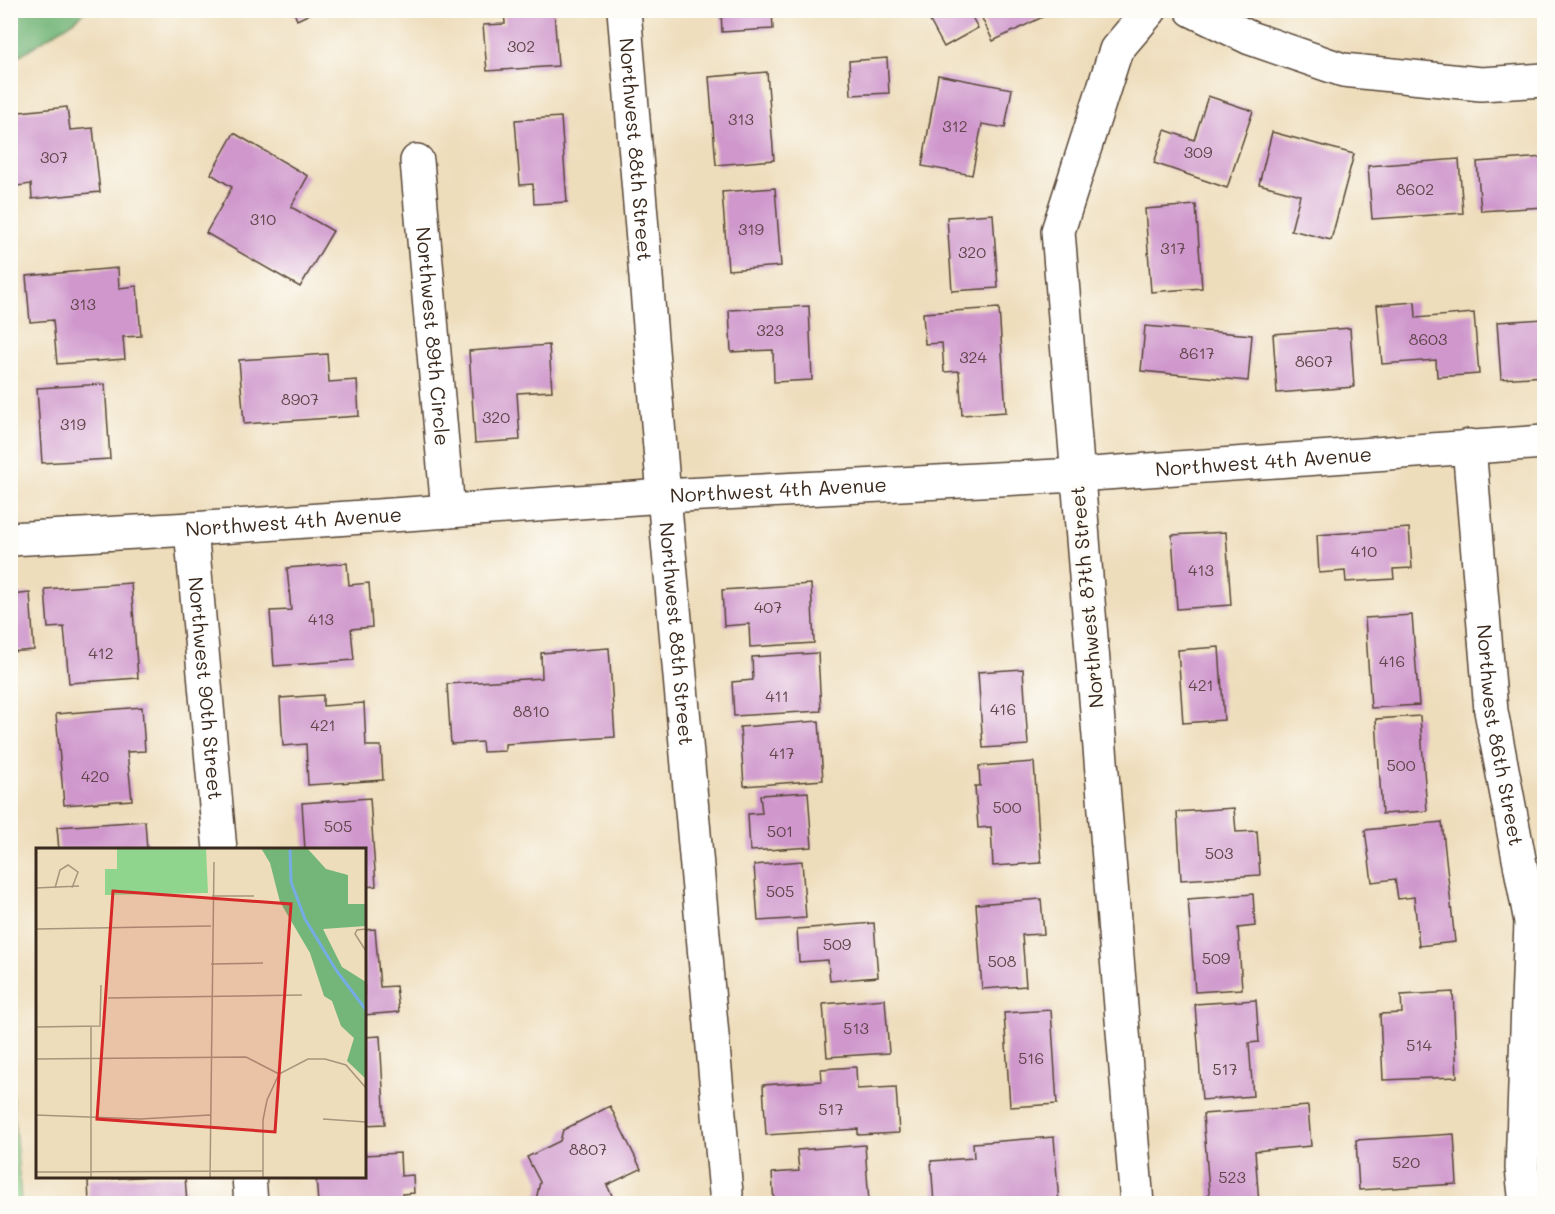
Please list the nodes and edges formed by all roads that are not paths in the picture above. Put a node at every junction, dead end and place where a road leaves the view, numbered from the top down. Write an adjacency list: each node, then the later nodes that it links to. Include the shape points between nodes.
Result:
1 (624, 10): 9 (street, Northwest 88th Street)
2 (1150, 10): 8 (street, Northwest 87th Street, via 1116,50 1058,231)
3 (1192, 10): 4 (street, via 1250,38 1343,70 1481,84)
4 (1545, 80)
5 (417, 160): 10 (street, Northwest 89th Circle)
6 (1545, 442): 7 (street, Northwest 4th Avenue)
7 (1469, 446): 8 (street, Northwest 4th Avenue); 18 (street, Northwest 86th Street, via 1491,711 1531,922 1522,1168)
8 (1077, 475): 9 (street, Northwest 4th Avenue); 17 (street, Northwest 87th Street)
9 (664, 496): 10 (street, Northwest 4th Avenue); 15 (street, Northwest 88th Street, via 723,1004)
10 (448, 511): 11 (street, Northwest 4th Avenue)
11 (191, 529): 12 (street, Northwest 4th Avenue); 13 (street, Northwest 90th Street)
12 (10, 539)
13 (220, 848)
14 (249, 1178): 16 (street)
15 (726, 1193)
16 (251, 1203)
17 (1137, 1203)
18 (1526, 1203)

